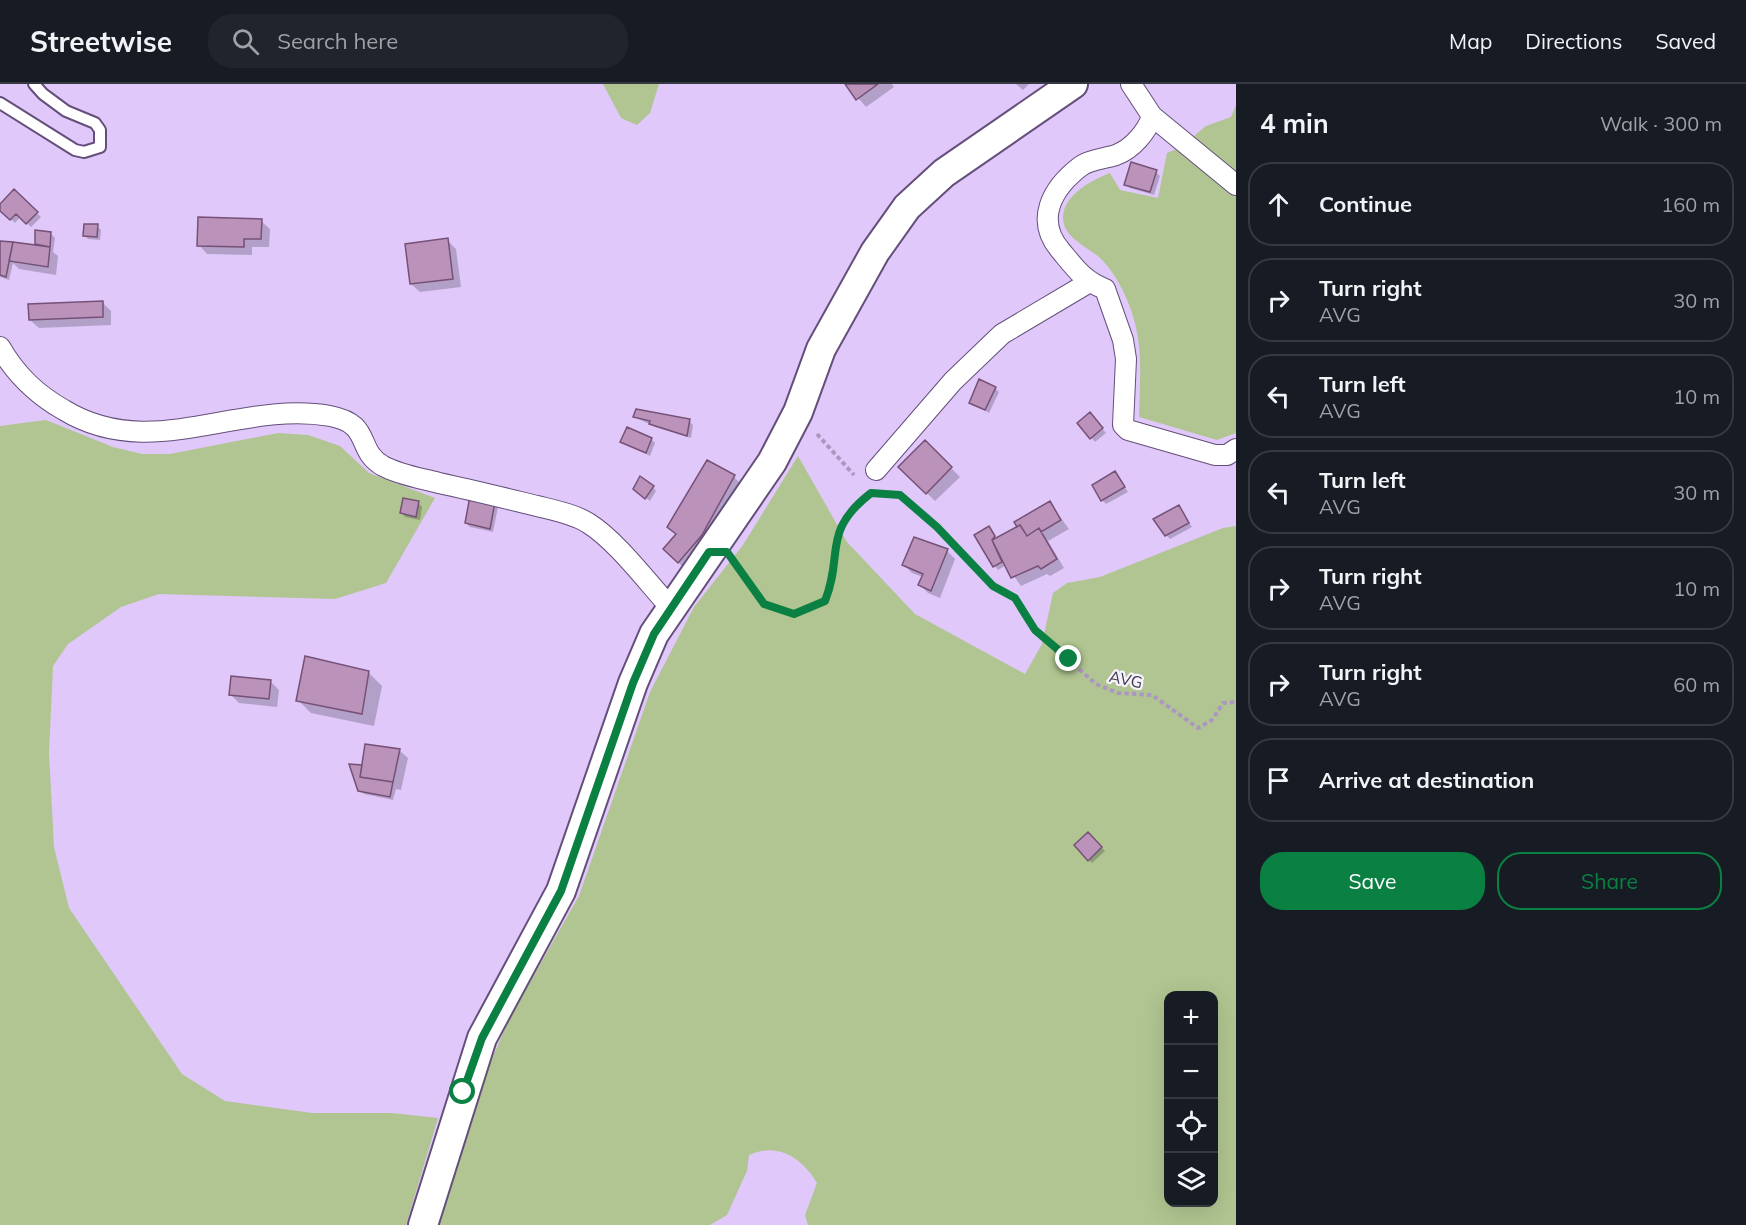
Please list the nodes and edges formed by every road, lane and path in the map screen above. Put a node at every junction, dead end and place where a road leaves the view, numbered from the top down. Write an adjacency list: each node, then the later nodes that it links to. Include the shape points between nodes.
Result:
1 (34, 84): 4 (lane, via 66,111 95,123 100,130 100,147 84,152 75,150)
2 (1073, 84): 9 (main road, via 944,173 907,207 875,252 821,349)
3 (1131, 84): 5 (street)
4 (0, 103)
5 (1152, 116): 6 (street); 7 (street, via 1143,134 1121,153 1082,165 1054,194 1047,209 1050,237)
6 (1236, 185)
7 (1088, 283): 10 (street, via 1105,289 1123,340 1127,375 1123,425 1128,430 1215,456); 12 (street, via 1002,334 953,381)
8 (0, 347): 15 (street, via 31,388 84,423 110,430 171,432 267,414 313,414 350,422 358,428 370,457 399,473 588,522)
9 (798, 412): 11 (path); 14 (main road, via 772,462)
10 (1236, 449)
11 (856, 477)
12 (870, 477): 13 (path)
13 (871, 493): 14 (path, via 851,509 834,543 832,583 825,601 794,614 764,604 727,552); 16 (path, AVG, via 900,495 937,527 993,586 1015,598 1035,630 1096,684 1118,693 1152,696 1198,728 1212,720 1223,703)
14 (709, 552): 15 (main road)
15 (671, 608): 17 (main road, via 654,634 633,683 561,891 482,1038)
16 (1236, 702)
17 (423, 1225)

